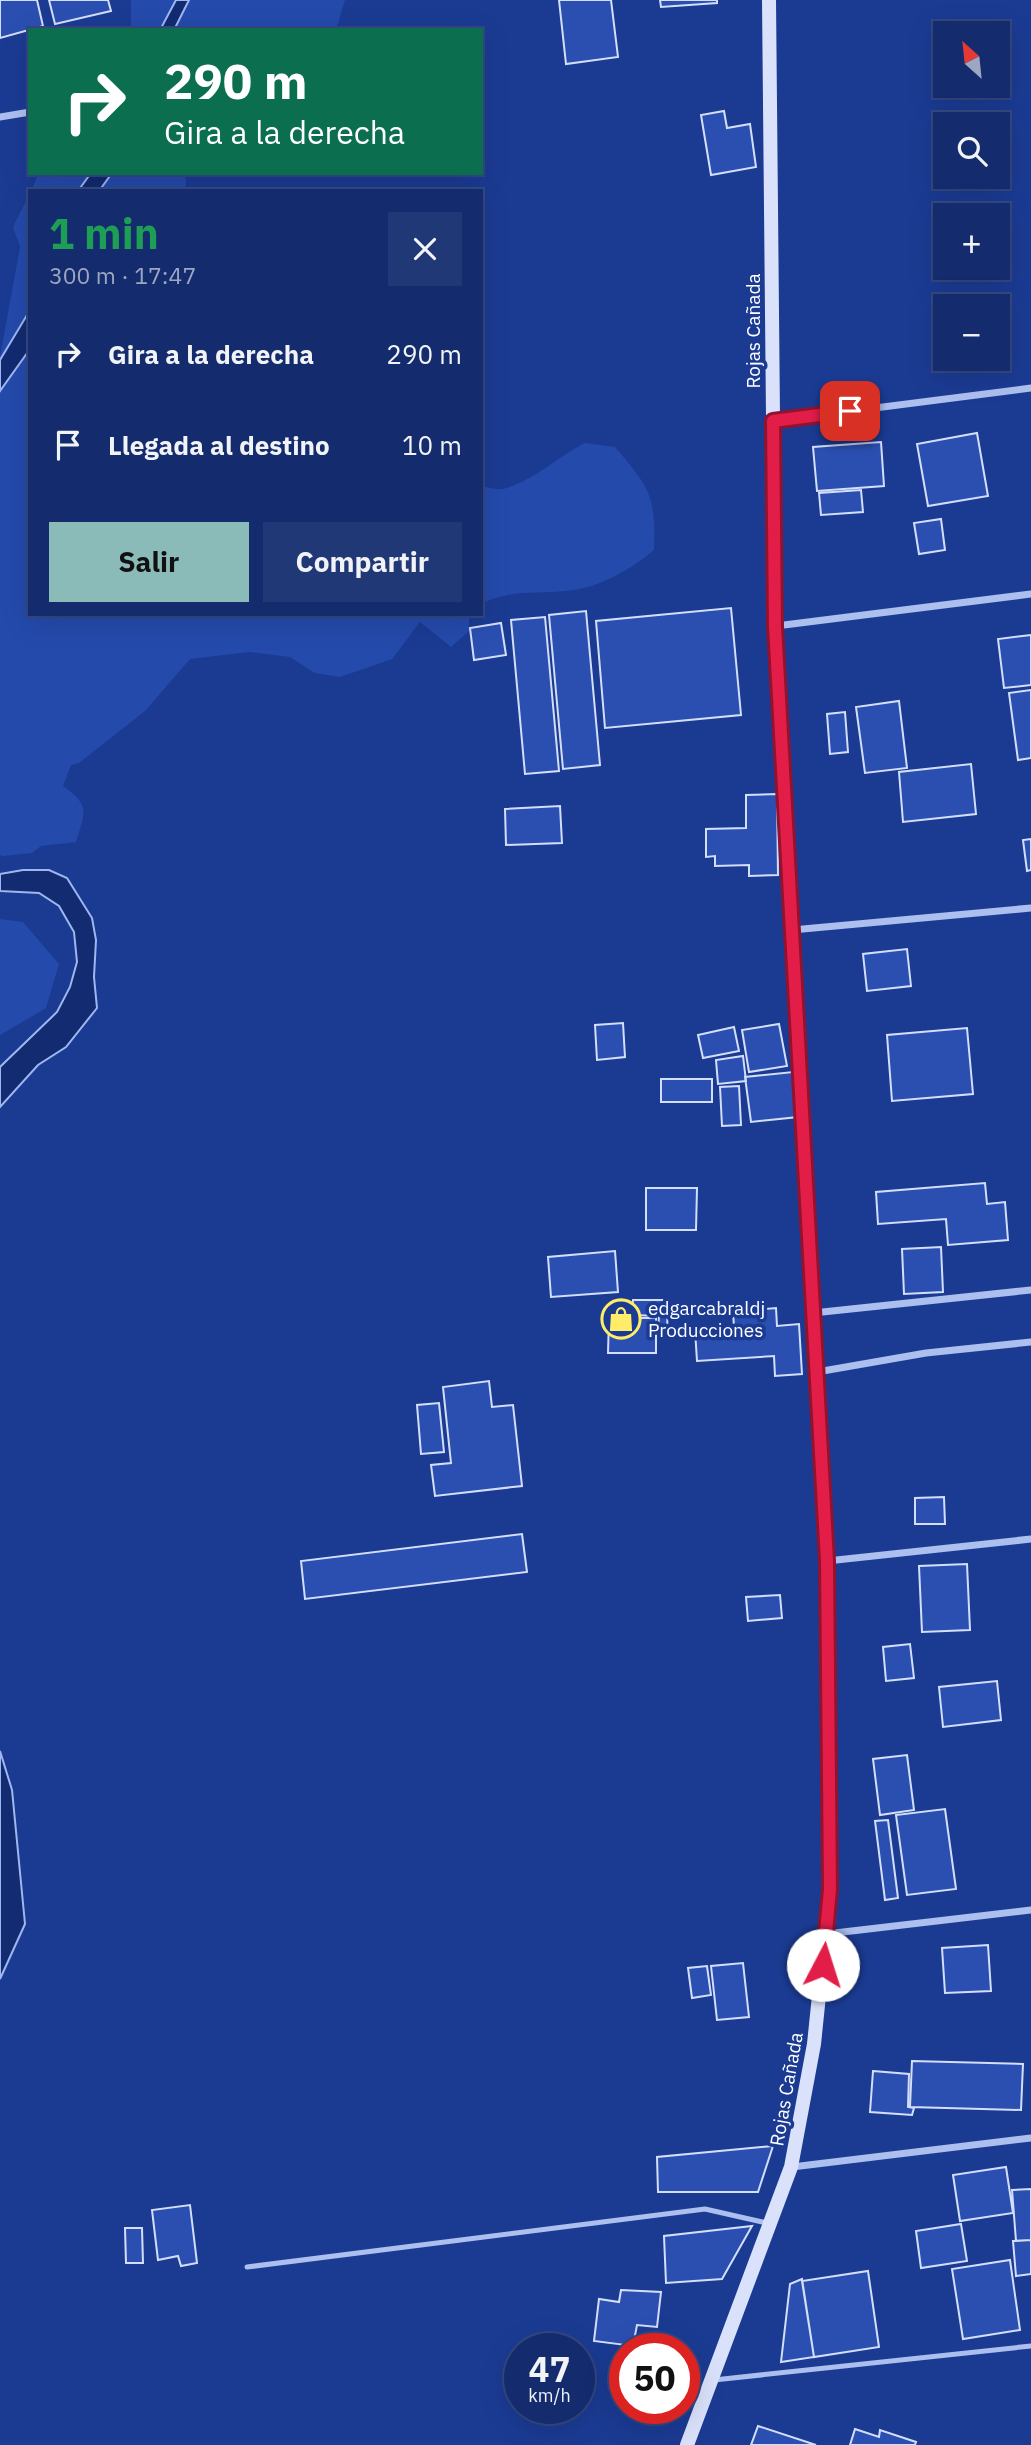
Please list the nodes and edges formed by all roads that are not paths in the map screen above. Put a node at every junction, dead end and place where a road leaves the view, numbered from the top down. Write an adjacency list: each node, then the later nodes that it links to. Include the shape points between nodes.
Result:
1 (769, 0): 5 (main road, Rojas Cañada)
2 (28, 112): 3 (street)
3 (0, 117)
4 (1031, 388): 5 (street)
5 (773, 421): 7 (main road, Rojas Cañada)
6 (1031, 594): 7 (street)
7 (775, 626): 9 (main road, Rojas Cañada)
8 (1031, 908): 9 (street)
9 (792, 930): 11 (main road, Rojas Cañada)
10 (1031, 1290): 11 (street)
11 (813, 1313): 13 (main road, Rojas Cañada)
12 (1031, 1342): 13 (street, via 926,1353)
13 (816, 1372): 15 (main road, Rojas Cañada)
14 (1031, 1539): 15 (street)
15 (827, 1561): 17 (main road, Rojas Cañada, via 830,1889)
16 (1031, 1910): 17 (street)
17 (825, 1934): 19 (main road, Rojas Cañada, via 814,2044)
18 (1031, 2138): 19 (street)
19 (791, 2167): 20 (main road, Rojas Cañada)
20 (770, 2224): 21 (lane, via 705,2209); 23 (main road, Rojas Cañada)
21 (247, 2267)
22 (1031, 2346): 23 (lane)
23 (711, 2380): 24 (main road, Rojas Cañada)
24 (687, 2445)

